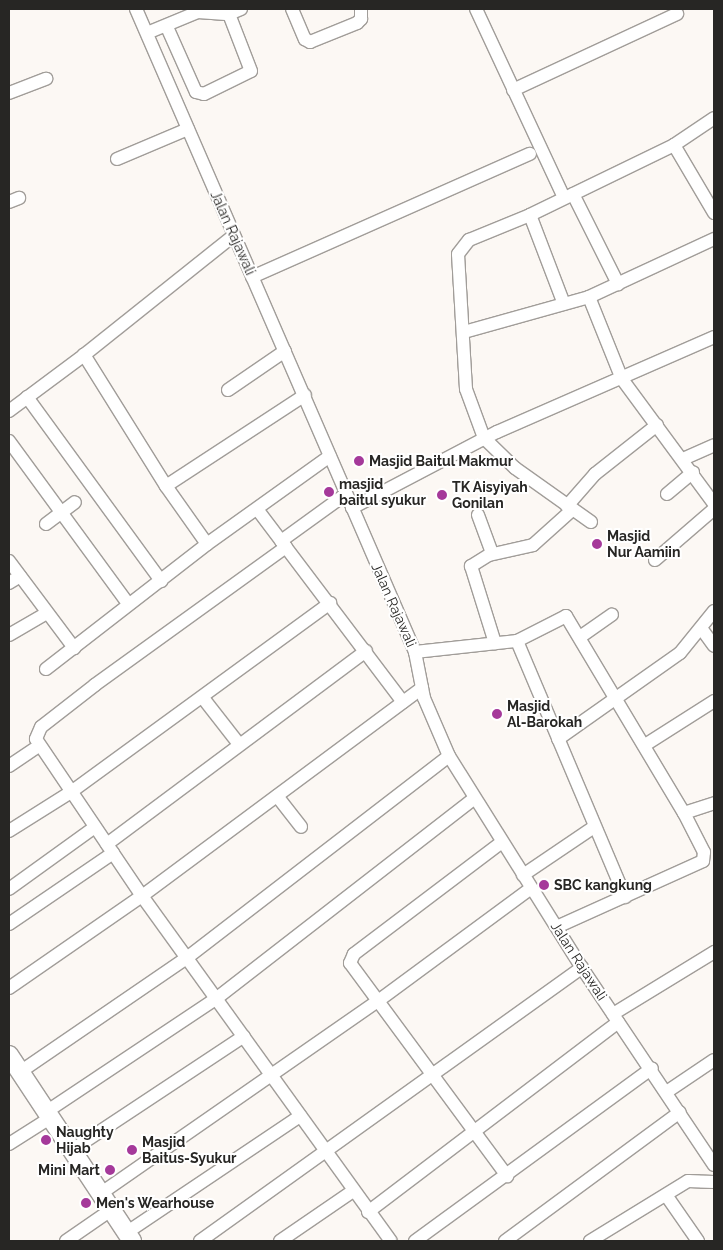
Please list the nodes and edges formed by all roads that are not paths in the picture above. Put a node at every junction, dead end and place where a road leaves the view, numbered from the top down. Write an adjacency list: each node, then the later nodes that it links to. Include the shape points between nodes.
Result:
1 (136, 9): 9 (street, Jalan Rajawali)
2 (241, 9): 6 (street)
3 (292, 9): 4 (street, via 305,39 310,42 357,23 362,19)
4 (361, 9)
5 (476, 9): 11 (street)
6 (229, 14): 8 (street, via 204,10); 8 (street, via 251,71 204,94 196,92)
7 (677, 14): 11 (street)
8 (167, 26): 9 (street)
9 (147, 33): 14 (street, Jalan Rajawali)
10 (46, 79): 12 (street)
11 (513, 90): 18 (street)
12 (9, 93)
13 (714, 118): 15 (street)
14 (188, 129): 17 (street); 21 (street, Jalan Rajawali)
15 (674, 145): 18 (street); 19 (street)
16 (530, 154): 23 (street)
17 (117, 159)
18 (568, 196): 20 (street); 24 (street)
19 (714, 213)
20 (530, 215): 26 (street); 27 (street, via 469,240 460,248 458,266)
21 (232, 237): 23 (street, Jalan Rajawali); 30 (street)
22 (714, 239): 24 (street)
23 (252, 277): 29 (street, Jalan Rajawali)
24 (618, 284): 25 (street)
25 (589, 297): 26 (street); 31 (street)
26 (564, 304): 27 (street)
27 (464, 332): 37 (street, via 466,389)
28 (714, 337): 31 (street)
29 (285, 351): 32 (street); 33 (street, Jalan Rajawali)
30 (84, 356): 34 (street); 43 (street)
31 (622, 379): 36 (street); 37 (street)
32 (228, 390)
33 (305, 395): 40 (street, Jalan Rajawali); 43 (street)
34 (27, 397): 35 (street); 62 (street)
35 (9, 410)
36 (657, 425): 41 (street); 49 (street, via 595,474)
37 (484, 438): 48 (street); 49 (street, via 515,468)
38 (9, 441): 52 (street)
39 (714, 445): 41 (street)
40 (330, 456): 44 (street, Jalan Rajawali); 50 (street)
41 (683, 459): 42 (street)
42 (693, 472): 45 (street); 47 (street)
43 (166, 486): 56 (street)
44 (346, 494): 48 (street, Jalan Rajawali); 57 (street)
45 (667, 494)
46 (75, 502): 52 (street)
47 (714, 504)
48 (352, 508): 76 (street, Jalan Rajawali)
49 (569, 508): 54 (street); 58 (street, via 532,545)
50 (257, 509): 56 (street); 57 (street)
51 (714, 509): 59 (street)
52 (61, 514): 55 (street); 63 (street)
53 (478, 515): 58 (street, via 492,550)
54 (591, 522)
55 (46, 524)
56 (207, 544): 62 (street)
57 (283, 544): 64 (street); 86 (street, via 41,727 36,733)
58 (490, 555): 72 (street, via 471,566)
59 (655, 560)
60 (9, 561): 61 (street)
61 (14, 580): 66 (street)
62 (161, 581): 74 (street)
63 (126, 601)
64 (330, 603): 75 (street); 79 (street)
65 (714, 611): 68 (street)
66 (47, 613): 69 (street); 74 (street)
67 (612, 615): 70 (street)
68 (702, 628): 73 (street); 80 (street, via 680,653)
69 (9, 635)
70 (580, 637): 71 (street, via 570,618 562,616); 80 (street)
71 (517, 641): 72 (street); 83 (street)
72 (495, 643): 76 (street)
73 (714, 646)
74 (74, 648): 77 (street)
75 (366, 651): 82 (street); 84 (street)
76 (415, 652): 78 (street, Jalan Rajawali)
77 (46, 669)
78 (422, 688): 82 (street); 87 (street, Jalan Rajawali)
79 (203, 698): 84 (street); 89 (street)
80 (615, 700): 83 (street); 85 (street)
81 (714, 701): 85 (street)
82 (403, 702): 90 (street)
83 (558, 739): 96 (street)
84 (239, 744): 99 (street)
85 (645, 745): 93 (street)
86 (39, 746): 88 (street); 89 (street)
87 (449, 756): 91 (street, Jalan Rajawali); 108 (street)
88 (9, 766)
89 (71, 792): 95 (street); 97 (street)
90 (277, 796): 94 (street); 103 (street)
91 (474, 799): 98 (street, Jalan Rajawali); 111 (street)
92 (714, 803): 93 (street)
93 (684, 813): 104 (street, via 705,859)
94 (301, 826)
95 (95, 827): 99 (street); 102 (street)
96 (594, 827): 100 (street); 104 (street)
97 (9, 831)
98 (502, 842): 100 (street, Jalan Rajawali); 112 (street, via 354,954 350,963 352,968)
99 (110, 848): 103 (street); 105 (street)
100 (523, 875): 101 (street, Jalan Rajawali)
101 (532, 888): 106 (street, Jalan Rajawali); 112 (street)
102 (9, 889)
103 (142, 896): 108 (street); 110 (street)
104 (625, 897): 106 (street)
105 (9, 924)
106 (557, 927): 109 (street, Jalan Rajawali)
107 (714, 952): 113 (street)
108 (188, 957): 111 (street); 118 (street)
109 (582, 968): 113 (street, Jalan Rajawali); 120 (street)
110 (9, 988)
111 (217, 998): 114 (street); 123 (street)
112 (378, 1001): 119 (street); 120 (street)
113 (616, 1018): 117 (street, Jalan Rajawali); 125 (street)
114 (244, 1036): 119 (street); 127 (street)
115 (9, 1055): 118 (main road)
116 (714, 1060): 121 (street)
117 (652, 1068): 121 (street, Jalan Rajawali); 130 (street)
118 (20, 1072): 123 (main road)
119 (270, 1074): 124 (street); 133 (street)
120 (434, 1076): 125 (street); 128 (street)
121 (668, 1091): 122 (street, Jalan Rajawali)
122 (680, 1112): 129 (street, Jalan Rajawali); 144 (street)
123 (48, 1115): 126 (street); 127 (main road)
124 (300, 1116): 128 (street); 137 (street)
125 (474, 1131): 130 (street); 136 (street)
126 (9, 1144)
127 (72, 1150): 133 (main road)
128 (326, 1153): 132 (street); 140 (street)
129 (714, 1165)
130 (507, 1176): 143 (street)
131 (714, 1182): 134 (street, via 688,1180)
132 (353, 1191): 136 (street); 141 (street)
133 (100, 1194): 135 (main road)
134 (666, 1195): 138 (street); 145 (street)
135 (111, 1210): 137 (main road); 139 (street)
136 (368, 1212): 142 (street)
137 (129, 1237)
138 (694, 1240)
139 (66, 1241)
140 (200, 1241)
141 (280, 1241)
142 (391, 1241)
143 (415, 1241)
144 (505, 1241)
145 (590, 1241)

